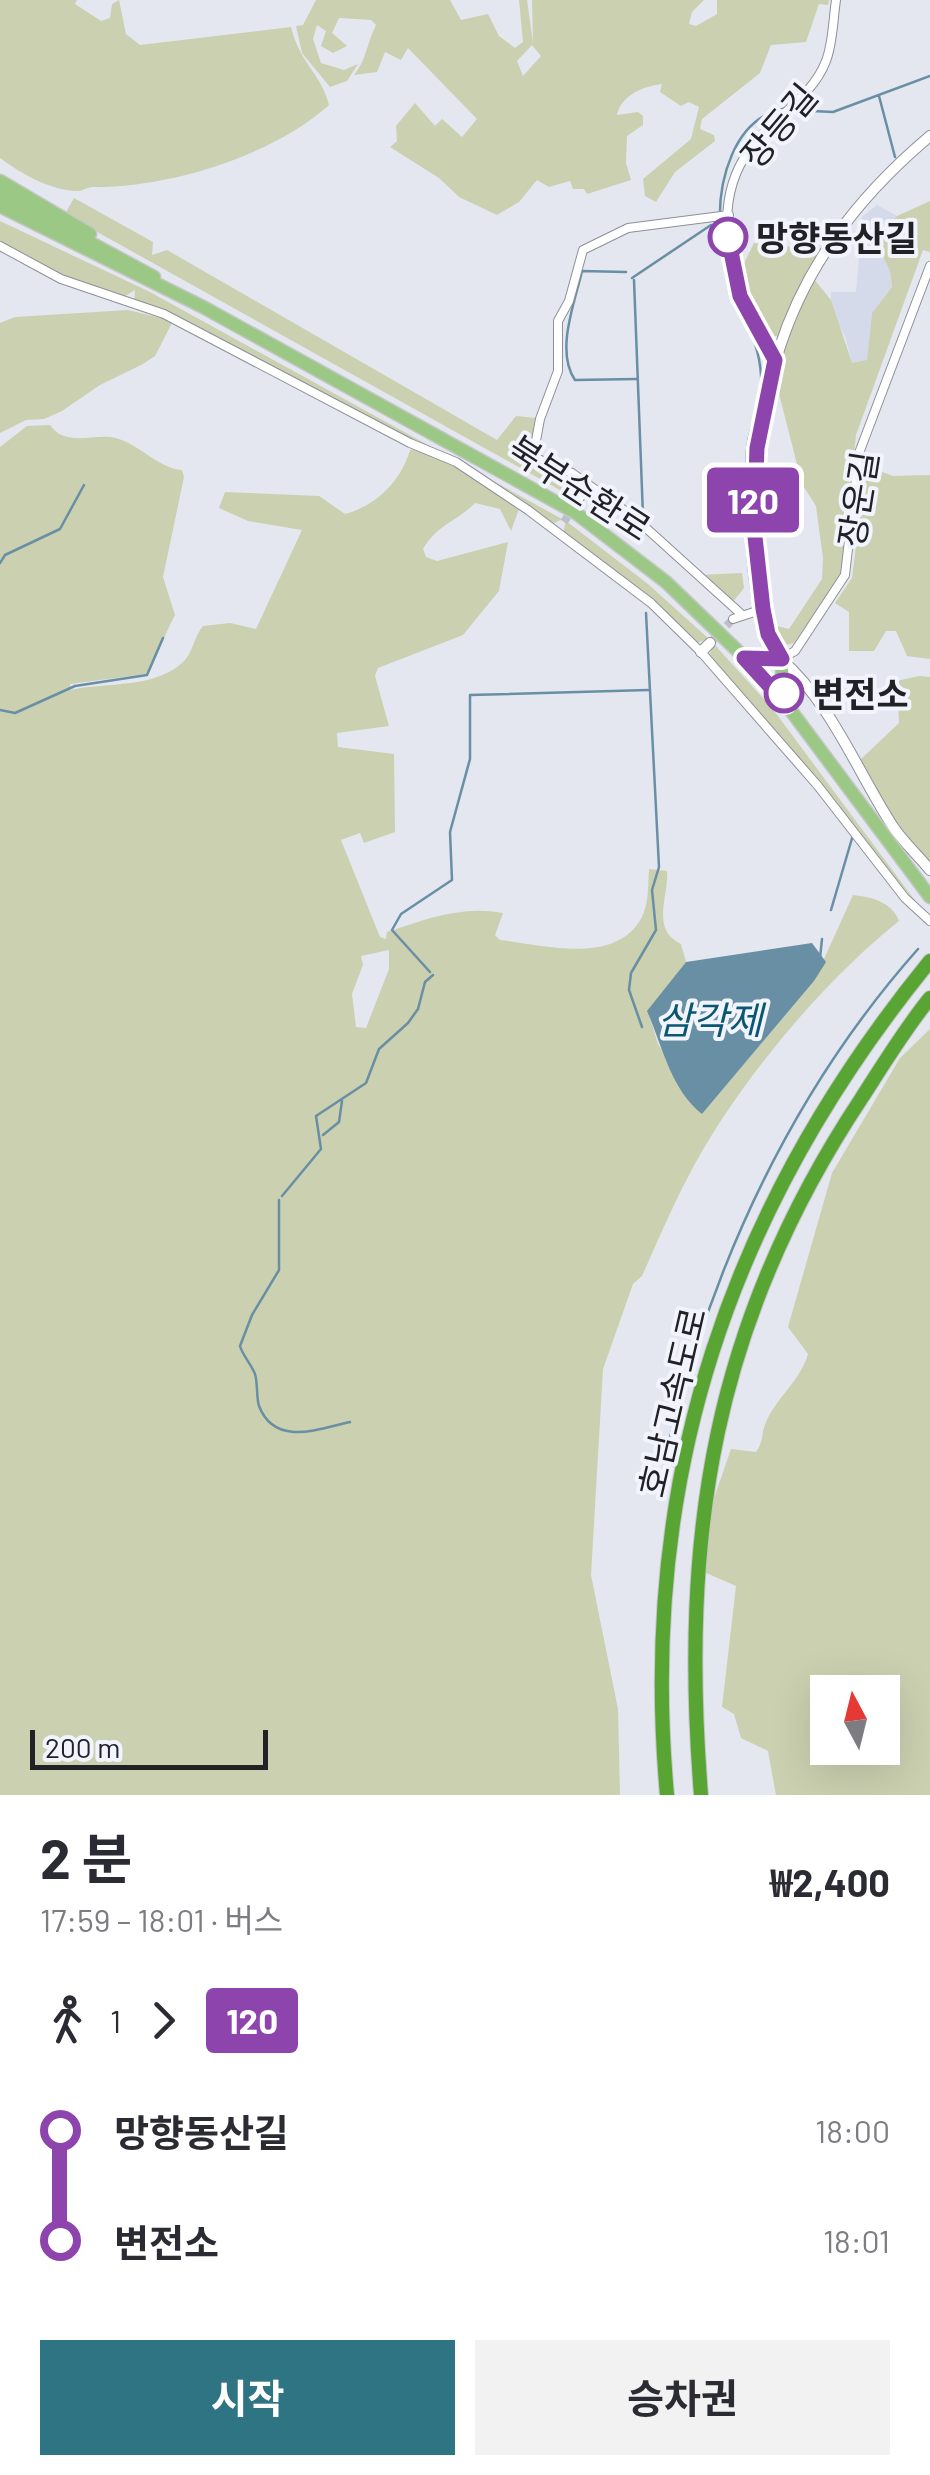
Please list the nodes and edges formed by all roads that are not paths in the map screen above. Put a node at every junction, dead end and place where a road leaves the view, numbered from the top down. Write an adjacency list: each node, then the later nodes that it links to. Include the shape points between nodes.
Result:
1 (836, 0): 6 (street, 장등길, via 820,74 741,164)
2 (930, 136): 13 (street, via 844,225 811,275)
3 (0, 181): 9 (main road)
4 (0, 194): 9 (main road)
5 (0, 206): 10 (main road)
6 (723, 216): 13 (street, 장등길, via 740,296); 14 (street, via 628,228 583,250 558,322 558,371 534,457)
7 (0, 217): 10 (main road)
8 (0, 246): 17 (street, via 61,279 164,314 456,462)
9 (128, 262): 12 (main road)
10 (108, 263): 12 (main road)
11 (930, 266): 20 (street, 장운길, via 860,454 845,575 795,651)
12 (202, 307): 19 (main road, 북부순환로, via 576,513 666,582)
13 (775, 360): 18 (street, via 753,493)
14 (588, 484): 15 (street); 18 (street, via 666,544 737,616)
15 (579, 499)
16 (564, 522): 17 (street)
17 (557, 534): 24 (street, via 706,647)
18 (763, 609): 20 (street)
19 (744, 658): 20 (main road); 21 (main road, 북부순환로)
20 (782, 659): 21 (main road); 22 (street, via 840,734 892,826)
21 (786, 704): 23 (main road, 북부순환로)
22 (930, 870)
23 (930, 896)
24 (930, 921)
25 (930, 961): 27 (highway, 호남고속도로, via 806,1137 726,1300 703,1371 664,1603 660,1685)
26 (930, 998): 28 (highway, 호남고속도로, via 830,1145 751,1306 732,1368 701,1530 695,1662)
27 (667, 1795)
28 (701, 1795)

